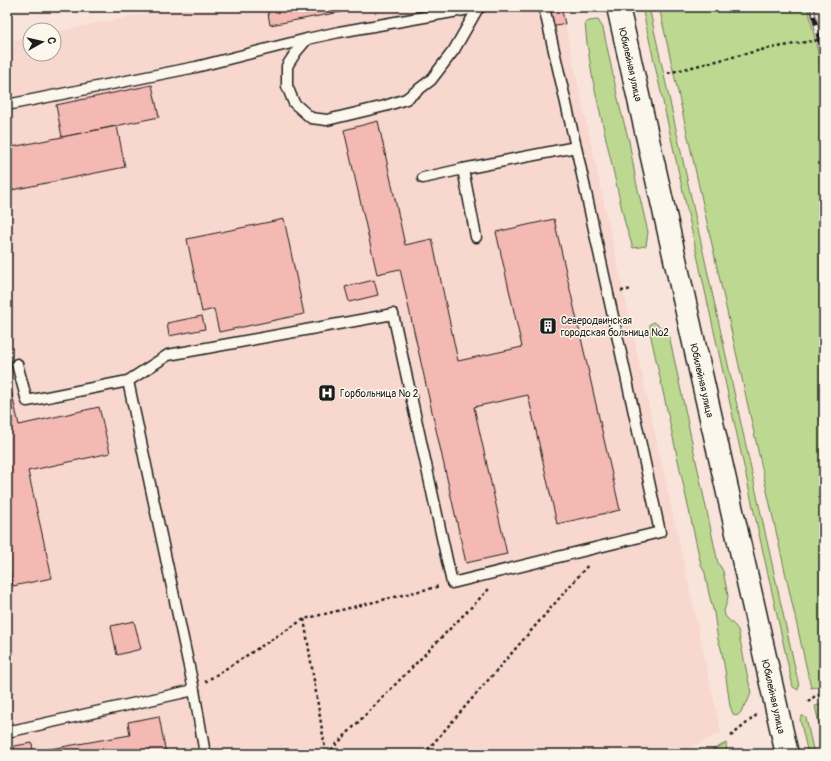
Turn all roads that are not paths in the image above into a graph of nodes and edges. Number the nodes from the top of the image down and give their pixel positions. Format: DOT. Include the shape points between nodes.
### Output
graph roads {
  1 [pos="480,7"];
  2 [pos="544,7"];
  3 [pos="618,7"];
  4 [pos="307,39"];
  5 [pos="7,105"];
  6 [pos="576,147"];
  7 [pos="463,169"];
  8 [pos="423,178"];
  9 [pos="476,237"];
  10 [pos="17,364"];
  11 [pos="128,381"];
  12 [pos="194,690"];
  13 [pos="7,732"];
  14 [pos="205,754"];
  15 [pos="787,754"];
  1 -- 4 [label="lane"];
  1 -- 4 [label="lane" via="454,50 430,80 406,99 327,120 311,118 294,103 287,86 286,66"];
  2 -- 6 [label="lane"];
  3 -- 15 [label="main road, Юбилейная улица"];
  4 -- 5 [label="lane" via="196,67"];
  6 -- 7 [label="lane"];
  6 -- 11 [label="lane" via="660,532 452,584 393,314 168,355"];
  7 -- 8 [label="lane"];
  7 -- 9 [label="lane"];
  10 -- 11 [label="lane" via="26,401"];
  11 -- 12 [label="lane"];
  12 -- 13 [label="lane"];
  12 -- 14 [label="lane"];
}
